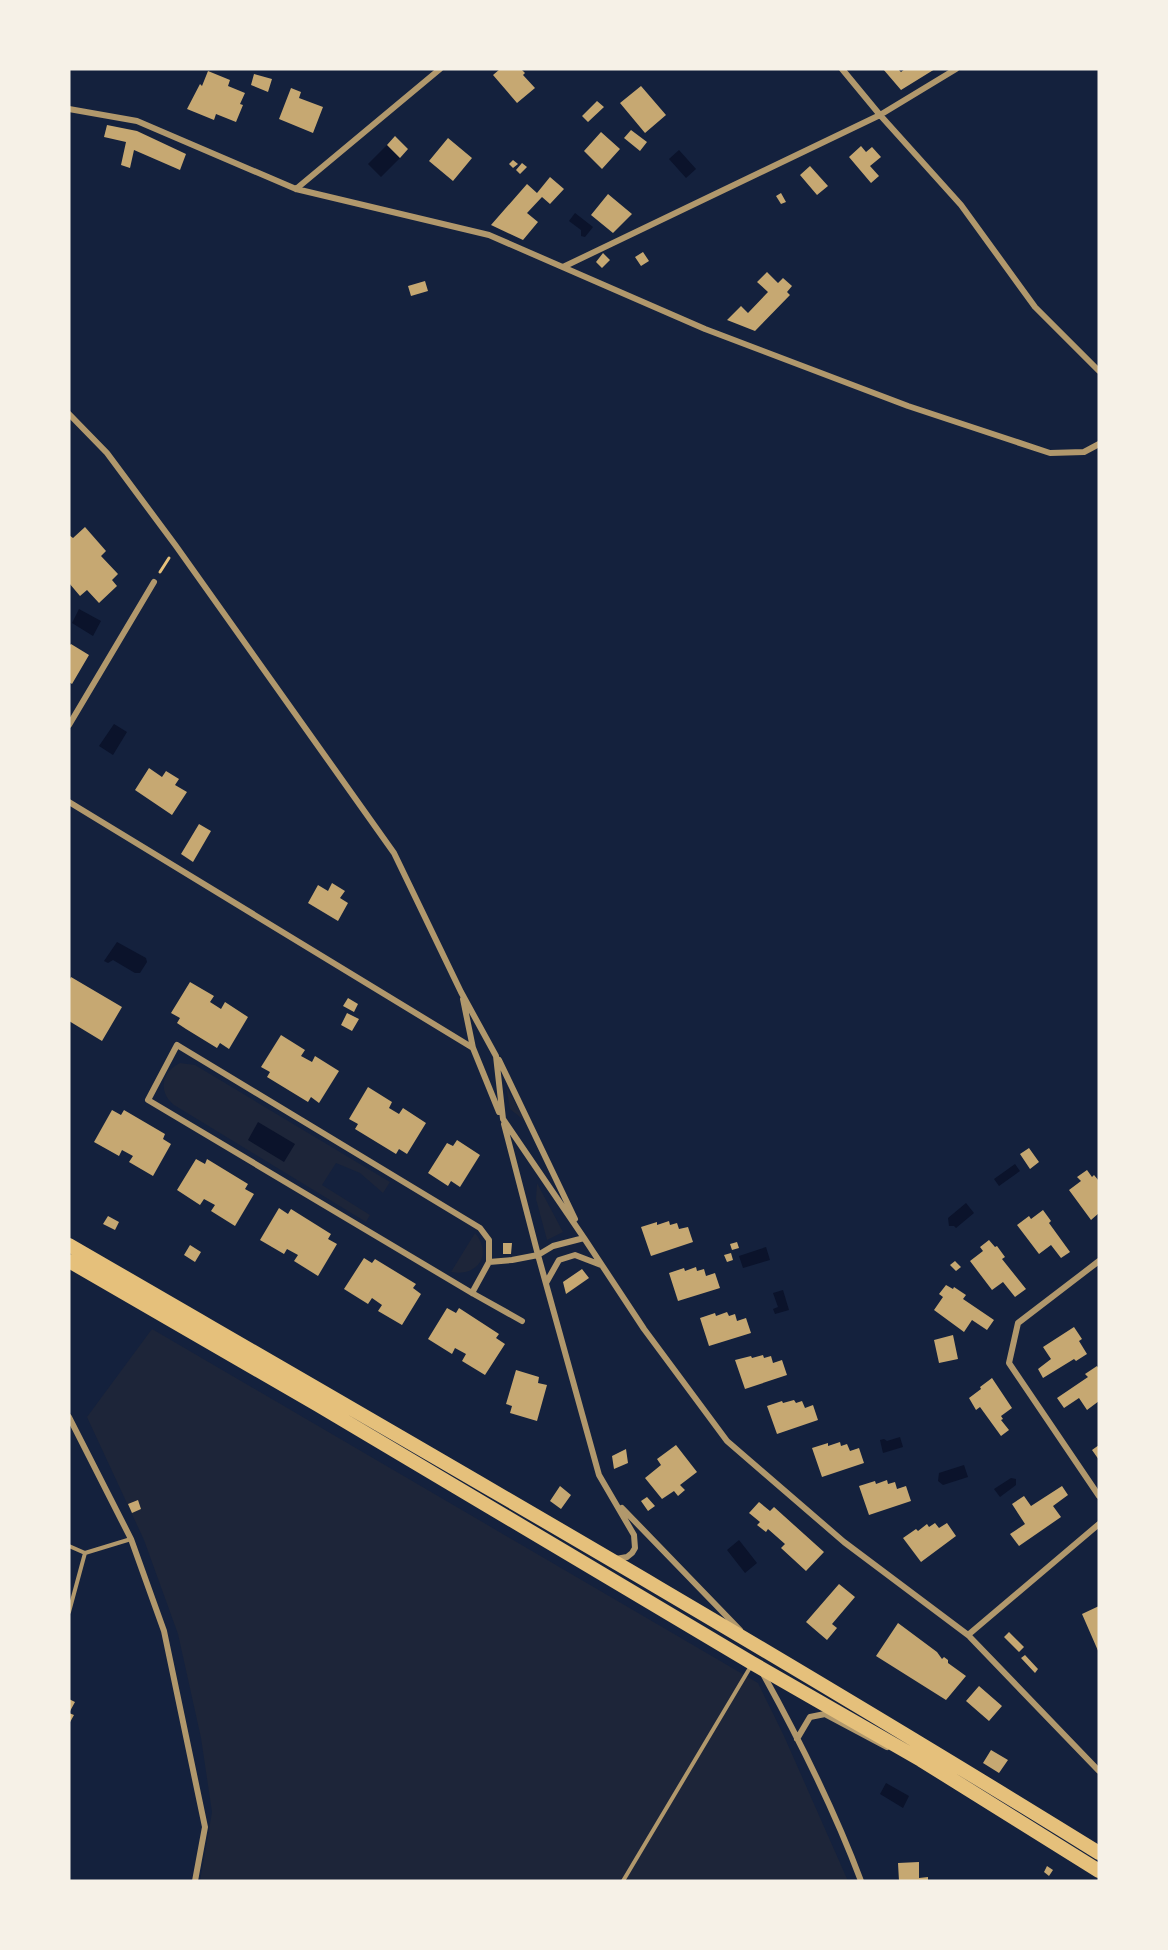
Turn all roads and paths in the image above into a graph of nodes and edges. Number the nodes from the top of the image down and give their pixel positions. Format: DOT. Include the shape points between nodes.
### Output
graph roads {
  1 [pos="440,69"];
  2 [pos="842,69"];
  3 [pos="956,69"];
  4 [pos="69,109"];
  5 [pos="880,115"];
  6 [pos="296,189"];
  7 [pos="563,267"];
  8 [pos="1099,371"];
  9 [pos="69,414"];
  10 [pos="1099,444"];
  11 [pos="176,546"];
  12 [pos="154,582"];
  13 [pos="69,725"];
  14 [pos="69,802"];
  15 [pos="461,992"];
  16 [pos="473,1048"];
  17 [pos="496,1056"];
  18 [pos="503,1119"];
  19 [pos="584,1238"];
  20 [pos="69,1245"];
  21 [pos="538,1255"];
  22 [pos="69,1261"];
  23 [pos="489,1262"];
  24 [pos="1099,1262"];
  25 [pos="602,1265"];
  26 [pos="546,1283"];
  27 [pos="472,1293"];
  28 [pos="522,1322"];
  29 [pos="69,1417"];
  30 [pos="1099,1496"];
  31 [pos="613,1499"];
  32 [pos="1099,1524"];
  33 [pos="131,1539"];
  34 [pos="69,1546"];
  35 [pos="85,1552"];
  36 [pos="610,1559"];
  37 [pos="69,1612"];
  38 [pos="968,1635"];
  39 [pos="753,1643"];
  40 [pos="756,1665"];
  41 [pos="797,1739"];
  42 [pos="921,1760"];
  43 [pos="1099,1771"];
  44 [pos="1099,1853"];
  45 [pos="1099,1871"];
  46 [pos="195,1881"];
  47 [pos="623,1881"];
  48 [pos="861,1881"];
  1 -- 6 [label="street"];
  2 -- 5 [label="street"];
  3 -- 5 [label="street"];
  4 -- 6 [label="street" via="137,121"];
  5 -- 7 [label="street"];
  5 -- 8 [label="street" via="961,205 1035,306"];
  6 -- 7 [label="street" via="489,236"];
  7 -- 10 [label="street" via="705,329 908,406 1050,453 1084,452"];
  9 -- 11 [label="street" via="107,453"];
  11 -- 12 [label="path"];
  11 -- 15 [label="street" via="394,853"];
  12 -- 13 [label="street"];
  14 -- 16 [label="street"];
  15 -- 16 [label="street"];
  15 -- 17 [label="street"];
  16 -- 18 [label="street"];
  17 -- 18 [label="street"];
  17 -- 19 [label="street"];
  18 -- 19 [label="street"];
  18 -- 21 [label="street"];
  19 -- 21 [label="street" via="553,1246"];
  19 -- 25 [label="street"];
  20 -- 36 [label="highway"];
  21 -- 23 [label="street"];
  21 -- 26 [label="street"];
  22 -- 40 [label="highway"];
  23 -- 27 [label="street"];
  23 -- 27 [label="street" via="489,1240 480,1228 177,1045 148,1100"];
  24 -- 30 [label="street" via="1018,1323 1009,1363"];
  25 -- 26 [label="street" via="574,1255 559,1260"];
  25 -- 38 [label="street" via="727,1441 844,1542"];
  26 -- 31 [label="street" via="599,1475"];
  27 -- 28 [label="street"];
  29 -- 33 [label="street"];
  31 -- 36 [label="street" via="631,1527 635,1548 627,1557"];
  31 -- 39 [label="street"];
  32 -- 38 [label="street"];
  33 -- 35 [label="lane"];
  33 -- 46 [label="street" via="164,1631 205,1827"];
  34 -- 35 [label="lane"];
  35 -- 37 [label="lane"];
  36 -- 39 [label="highway"];
  38 -- 43 [label="street"];
  39 -- 44 [label="highway"];
  40 -- 41 [label="street"];
  40 -- 42 [label="highway"];
  40 -- 47 [label="lane"];
  41 -- 42 [label="street" via="810,1717 825,1714 878,1743"];
  41 -- 48 [label="street"];
  42 -- 45 [label="highway"];
}
